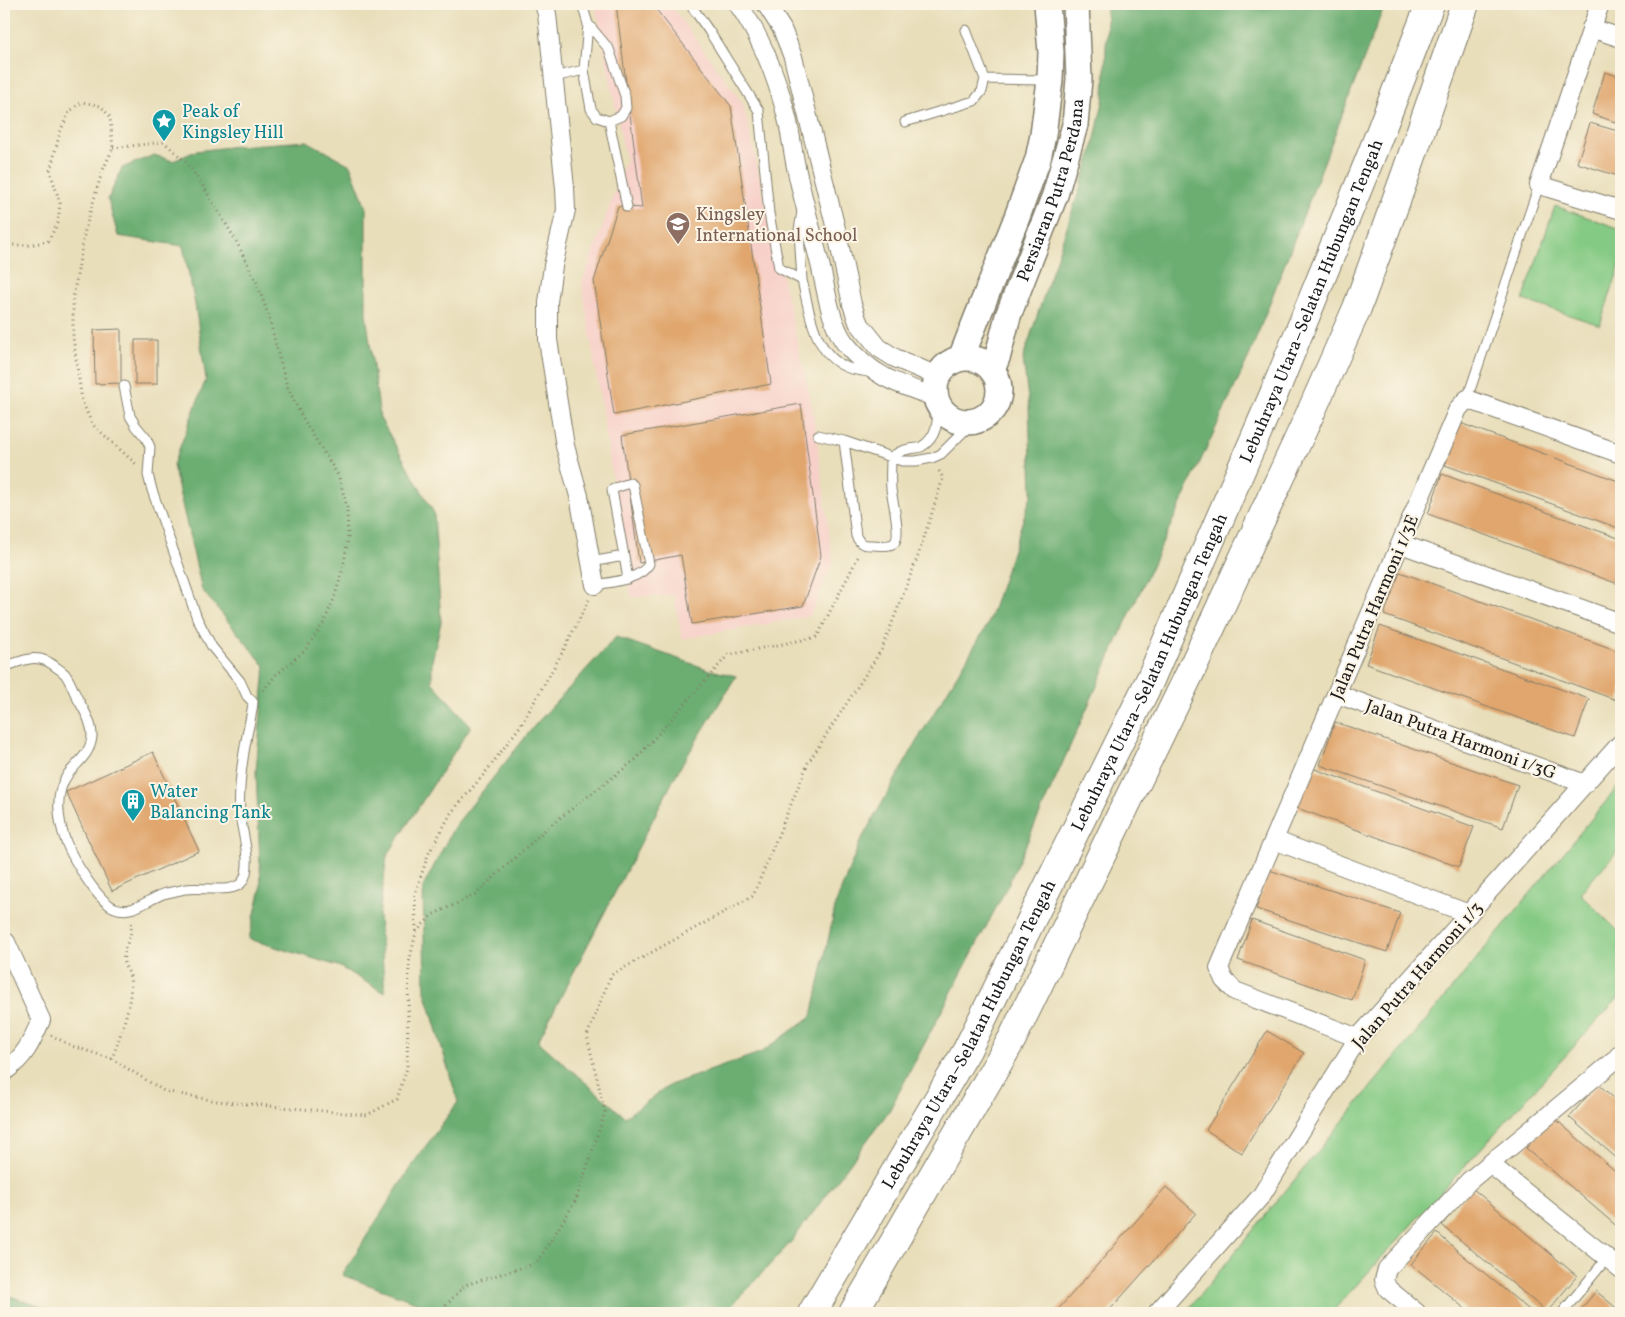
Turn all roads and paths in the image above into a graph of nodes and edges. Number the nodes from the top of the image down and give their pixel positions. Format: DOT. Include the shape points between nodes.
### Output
graph roads {
  1 [pos="544,4"];
  2 [pos="582,4"];
  3 [pos="690,4"];
  4 [pos="738,4"];
  5 [pos="766,4"];
  6 [pos="1047,4"];
  7 [pos="1076,4"];
  8 [pos="1430,4"];
  9 [pos="1465,4"];
  10 [pos="1600,4"];
  11 [pos="588,24"];
  12 [pos="1592,28"];
  13 [pos="966,30"];
  14 [pos="1621,38"];
  15 [pos="584,70"];
  16 [pos="554,77"];
  17 [pos="985,79"];
  18 [pos="1050,80"];
  19 [pos="609,120"];
  20 [pos="905,122"];
  21 [pos="113,148"];
  22 [pos="1539,185"];
  23 [pos="803,198"];
  24 [pos="627,207"];
  25 [pos="1621,210"];
  26 [pos="4,248"];
  27 [pos="802,280"];
  28 [pos="961,358"];
  29 [pos="992,370"];
  30 [pos="877,374"];
  31 [pos="124,386"];
  32 [pos="937,393"];
  33 [pos="1467,399"];
  34 [pos="974,422"];
  35 [pos="818,436"];
  36 [pos="844,441"];
  37 [pos="1621,454"];
  38 [pos="891,457"];
  39 [pos="932,458"];
  40 [pos="148,476"];
  41 [pos="1401,544"];
  42 [pos="864,545"];
  43 [pos="624,556"];
  44 [pos="591,562"];
  45 [pos="628,579"];
  46 [pos="595,586"];
  47 [pos="1621,623"];
  48 [pos="4,667"];
  49 [pos="1337,694"];
  50 [pos="252,702"];
  51 [pos="1621,743"];
  52 [pos="1584,784"];
  53 [pos="1274,840"];
  54 [pos="129,911"];
  55 [pos="1469,914"];
  56 [pos="416,932"];
  57 [pos="4,941"];
  58 [pos="41,1020"];
  59 [pos="1358,1038"];
  60 [pos="112,1059"];
  61 [pos="1619,1060"];
  62 [pos="4,1072"];
  63 [pos="1490,1164"];
  64 [pos="1607,1258"];
  65 [pos="1621,1269"];
  66 [pos="439,1313"];
  67 [pos="812,1313"];
  68 [pos="853,1313"];
  69 [pos="1157,1313"];
  70 [pos="1417,1313"];
  71 [pos="1562,1313"];
  1 -- 16 [label="street"];
  2 -- 11 [label="lane"];
  3 -- 27 [label="lane" via="759,111 769,212 780,268"];
  4 -- 23 [label="street" via="759,38 778,86"];
  5 -- 32 [label="street" via="782,29 793,57 858,322 879,348"];
  6 -- 18 [label="main road, Persiaran Putra Perdana"];
  7 -- 29 [label="main road, Persiaran Putra Perdana" via="1079,79 1075,125 1056,195 1011,308"];
  8 -- 67 [label="highway, Lebuhraya Utara–Selatan Hubungan Tengah" via="1273,396 1150,680 967,1050"];
  9 -- 68 [label="highway, Lebuhraya Utara–Selatan Hubungan Tengah" via="1357,308 1189,675 1012,1039"];
  10 -- 12 [label="street"];
  11 -- 15 [label="lane"];
  11 -- 19 [label="lane" via="609,49 625,96 626,108 621,116"];
  12 -- 14 [label="street"];
  12 -- 22 [label="street"];
  13 -- 17 [label="lane"];
  15 -- 16 [label="lane"];
  15 -- 19 [label="lane" via="591,109 597,117"];
  16 -- 44 [label="street" via="566,210 548,302 548,340"];
  17 -- 18 [label="lane"];
  17 -- 20 [label="lane" via="982,91 974,101"];
  18 -- 28 [label="main road, Persiaran Putra Perdana" via="1038,159"];
  19 -- 24 [label="lane"];
  21 -- 26 [label="path" via="110,116 101,106 82,102 69,112 50,171 60,203 58,222 48,241"];
  21 -- 40 [label="path" via="102,172 85,230 73,298 73,337 82,401 92,424"];
  21 -- 50 [label="path" via="164,142 187,163 204,186 257,283 287,386 339,477 347,508 348,538 343,568 323,624 305,650"];
  22 -- 25 [label="street"];
  22 -- 33 [label="lane"];
  23 -- 27 [label="lane" via="799,231"];
  23 -- 30 [label="street" via="833,319 844,341"];
  27 -- 30 [label="lane" via="811,320 822,346 846,367"];
  28 -- 29 [label="main road" via="978,360"];
  28 -- 32 [label="main road" via="947,364"];
  29 -- 34 [label="main road" via="999,390 997,401 984,418"];
  30 -- 32 [label="street" via="901,385"];
  31 -- 40 [label="lane" via="130,416 150,447"];
  32 -- 34 [label="main road" via="943,412 957,421"];
  32 -- 38 [label="lane" via="938,423 934,434 919,448 904,450"];
  33 -- 37 [label="street"];
  33 -- 41 [label="street, Jalan Putra Harmoni 1/3E" via="1458,409"];
  34 -- 39 [label="lane" via="941,454"];
  35 -- 36 [label="lane"];
  36 -- 38 [label="lane"];
  36 -- 42 [label="lane" via="856,536"];
  38 -- 39 [label="lane" via="902,461"];
  38 -- 42 [label="lane" via="890,488 896,539 889,545"];
  39 -- 66 [label="path" via="943,478 918,556 882,649 808,763 753,896 611,975 587,1036 605,1112 576,1200 537,1263 465,1284"];
  40 -- 50 [label="lane" via="197,618 212,647 240,681"];
  41 -- 47 [label="street"];
  41 -- 49 [label="street, Jalan Putra Harmoni 1/3E"];
  42 -- 56 [label="path" via="817,637 728,655 635,760 547,828 475,895 432,915"];
  43 -- 44 [label="lane"];
  43 -- 45 [label="lane"];
  43 -- 45 [label="lane" via="612,490 630,483 649,564"];
  44 -- 46 [label="street"];
  45 -- 46 [label="lane"];
  46 -- 56 [label="path" via="521,725 451,813 428,855 415,894"];
  48 -- 54 [label="lane" via="24,660 42,658 49,661 65,674 90,722 90,746 67,775 58,797 65,840 102,900 121,911"];
  49 -- 52 [label="street, Jalan Putra Harmoni 1/3G"];
  49 -- 53 [label="street, Jalan Putra Harmoni 1/3E"];
  50 -- 54 [label="lane" via="239,801 248,867 242,883 235,888 190,888 164,894"];
  51 -- 52 [label="street, Jalan Putra Harmoni 1/3"];
  52 -- 55 [label="street, Jalan Putra Harmoni 1/3"];
  53 -- 55 [label="street"];
  53 -- 59 [label="street, Jalan Putra Harmoni 1/3E" via="1219,968 1224,980 1235,990"];
  54 -- 60 [label="path" via="132,930 124,962 130,975 129,995 125,1020"];
  55 -- 59 [label="street, Jalan Putra Harmoni 1/3"];
  56 -- 60 [label="path" via="409,963 407,1068 397,1099 367,1115 216,1101 164,1092"];
  57 -- 58 [label="street"];
  58 -- 60 [label="path" via="49,1034 72,1046"];
  58 -- 62 [label="street" via="24,1055"];
  59 -- 69 [label="street, Jalan Putra Harmoni 1/3" via="1261,1196"];
  61 -- 63 [label="street"];
  63 -- 64 [label="street"];
  63 -- 70 [label="street" via="1387,1269 1384,1280 1388,1289"];
  64 -- 65 [label="street"];
  64 -- 71 [label="lane"];
}
